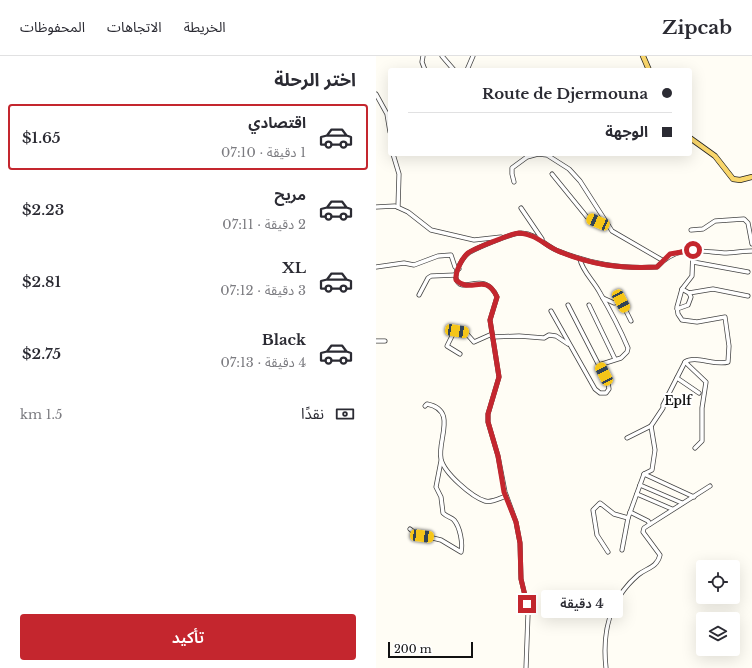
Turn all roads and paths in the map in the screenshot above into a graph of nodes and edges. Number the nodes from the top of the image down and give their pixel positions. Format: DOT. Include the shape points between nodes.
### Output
graph roads {
  1 [pos="423,56"];
  2 [pos="442,56"];
  3 [pos="473,56"];
  4 [pos="643,56"];
  5 [pos="424,68"];
  6 [pos="452,68"];
  7 [pos="468,68"];
  8 [pos="648,68"];
  9 [pos="376,94"];
  10 [pos="388,120"];
  11 [pos="692,139"];
  12 [pos="394,156"];
  13 [pos="532,156"];
  14 [pos="549,156"];
  15 [pos="552,174"];
  16 [pos="752,177"];
  17 [pos="514,182"];
  18 [pos="376,207"];
  19 [pos="398,207"];
  20 [pos="521,208"];
  21 [pos="608,226"];
  22 [pos="691,230"];
  23 [pos="504,237"];
  24 [pos="543,240"];
  25 [pos="752,244"];
  26 [pos="693,250"];
  27 [pos="752,252"];
  28 [pos="580,259"];
  29 [pos="662,260"];
  30 [pos="693,262"];
  31 [pos="376,267"];
  32 [pos="459,268"];
  33 [pos="748,272"];
  34 [pos="456,275"];
  35 [pos="682,289"];
  36 [pos="689,292"];
  37 [pos="419,295"];
  38 [pos="748,296"];
  39 [pos="603,298"];
  40 [pos="568,304"];
  41 [pos="589,305"];
  42 [pos="677,309"];
  43 [pos="551,311"];
  44 [pos="631,321"];
  45 [pos="492,336"];
  46 [pos="385,340"];
  47 [pos="376,341"];
  48 [pos="569,344"];
  49 [pos="460,354"];
  50 [pos="615,359"];
  51 [pos="685,362"];
  52 [pos="599,364"];
  53 [pos="677,378"];
  54 [pos="700,393"];
  55 [pos="425,406"];
  56 [pos="651,426"];
  57 [pos="627,438"];
  58 [pos="695,448"];
  59 [pos="441,461"];
  60 [pos="644,474"];
  61 [pos="640,485"];
  62 [pos="710,486"];
  63 [pos="637,494"];
  64 [pos="506,496"];
  65 [pos="694,497"];
  66 [pos="682,503"];
  67 [pos="672,509"];
  68 [pos="630,512"];
  69 [pos="628,518"];
  70 [pos="650,524"];
  71 [pos="410,529"];
  72 [pos="622,550"];
  73 [pos="608,552"];
  74 [pos="526,668"];
  75 [pos="606,668"];
  1 -- 5 [label="street"];
  2 -- 6 [label="street"];
  3 -- 7 [label="street"];
  4 -- 8 [label="main road"];
  9 -- 10 [label="street"];
  11 -- 16 [label="main road" via="715,156 733,179"];
  12 -- 19 [label="street" via="399,174"];
  13 -- 17 [label="street" via="512,168"];
  14 -- 21 [label="street" via="569,169 580,181"];
  15 -- 21 [label="street" via="587,217"];
  18 -- 19 [label="street"];
  19 -- 23 [label="street" via="413,215 431,230 474,240"];
  20 -- 24 [label="street"];
  21 -- 29 [label="street" via="621,237"];
  22 -- 25 [label="street" via="703,229 715,221 744,219 749,226"];
  23 -- 24 [label="street" via="519,233"];
  23 -- 32 [label="street" via="468,253"];
  24 -- 28 [label="street" via="550,247"];
  26 -- 27 [label="street"];
  26 -- 29 [label="street" via="670,254"];
  26 -- 30 [label="street"];
  28 -- 29 [label="street" via="603,266 639,268 657,267"];
  28 -- 39 [label="street" via="581,266"];
  30 -- 33 [label="street"];
  30 -- 35 [label="street" via="692,276"];
  31 -- 32 [label="street" via="418,264 424,260 451,255 455,267 458,270"];
  32 -- 34 [label="street"];
  34 -- 37 [label="street" via="428,278"];
  34 -- 45 [label="street" via="456,280 465,286 485,283 497,297 490,320"];
  35 -- 36 [label="street"];
  35 -- 42 [label="street"];
  36 -- 38 [label="street" via="713,288"];
  36 -- 42 [label="street" via="691,297 688,305"];
  39 -- 44 [label="street" via="614,303 621,301"];
  39 -- 50 [label="street" via="628,348 625,355"];
  40 -- 52 [label="street"];
  41 -- 50 [label="street"];
  42 -- 51 [label="street" via="682,320 697,322 725,317 727,327 728,362 713,363 693,359"];
  43 -- 48 [label="street"];
  45 -- 48 [label="street" via="556,336"];
  45 -- 49 [label="street" via="474,342 466,333 454,332 447,346"];
  45 -- 64 [label="street" via="499,377 488,422"];
  46 -- 47 [label="street"];
  48 -- 52 [label="street" via="595,389 600,393 606,393 609,389 608,383"];
  50 -- 52 [label="street"];
  51 -- 53 [label="street"];
  51 -- 58 [label="street" via="706,382 702,408 702,441"];
  53 -- 54 [label="street"];
  53 -- 56 [label="street"];
  55 -- 59 [label="street" via="435,406 444,420"];
  56 -- 57 [label="street"];
  56 -- 60 [label="street" via="655,459 652,470"];
  59 -- 64 [label="street" via="466,489 485,501 492,502"];
  59 -- 71 [label="street" via="436,487 444,513 457,525 461,552 441,540 416,534"];
  60 -- 61 [label="street"];
  60 -- 65 [label="street"];
  61 -- 63 [label="street"];
  61 -- 66 [label="street"];
  62 -- 65 [label="street"];
  63 -- 67 [label="street"];
  63 -- 68 [label="street"];
  64 -- 74 [label="street" via="516,522 520,543 521,579 527,604"];
  65 -- 66 [label="street"];
  66 -- 67 [label="street"];
  67 -- 70 [label="street"];
  68 -- 69 [label="street"];
  68 -- 70 [label="street"];
  69 -- 72 [label="street"];
  69 -- 73 [label="street" via="614,514 600,502 593,510 597,535"];
  70 -- 75 [label="street" via="643,532 658,551 659,561 638,574 612,609 607,620"];
}
